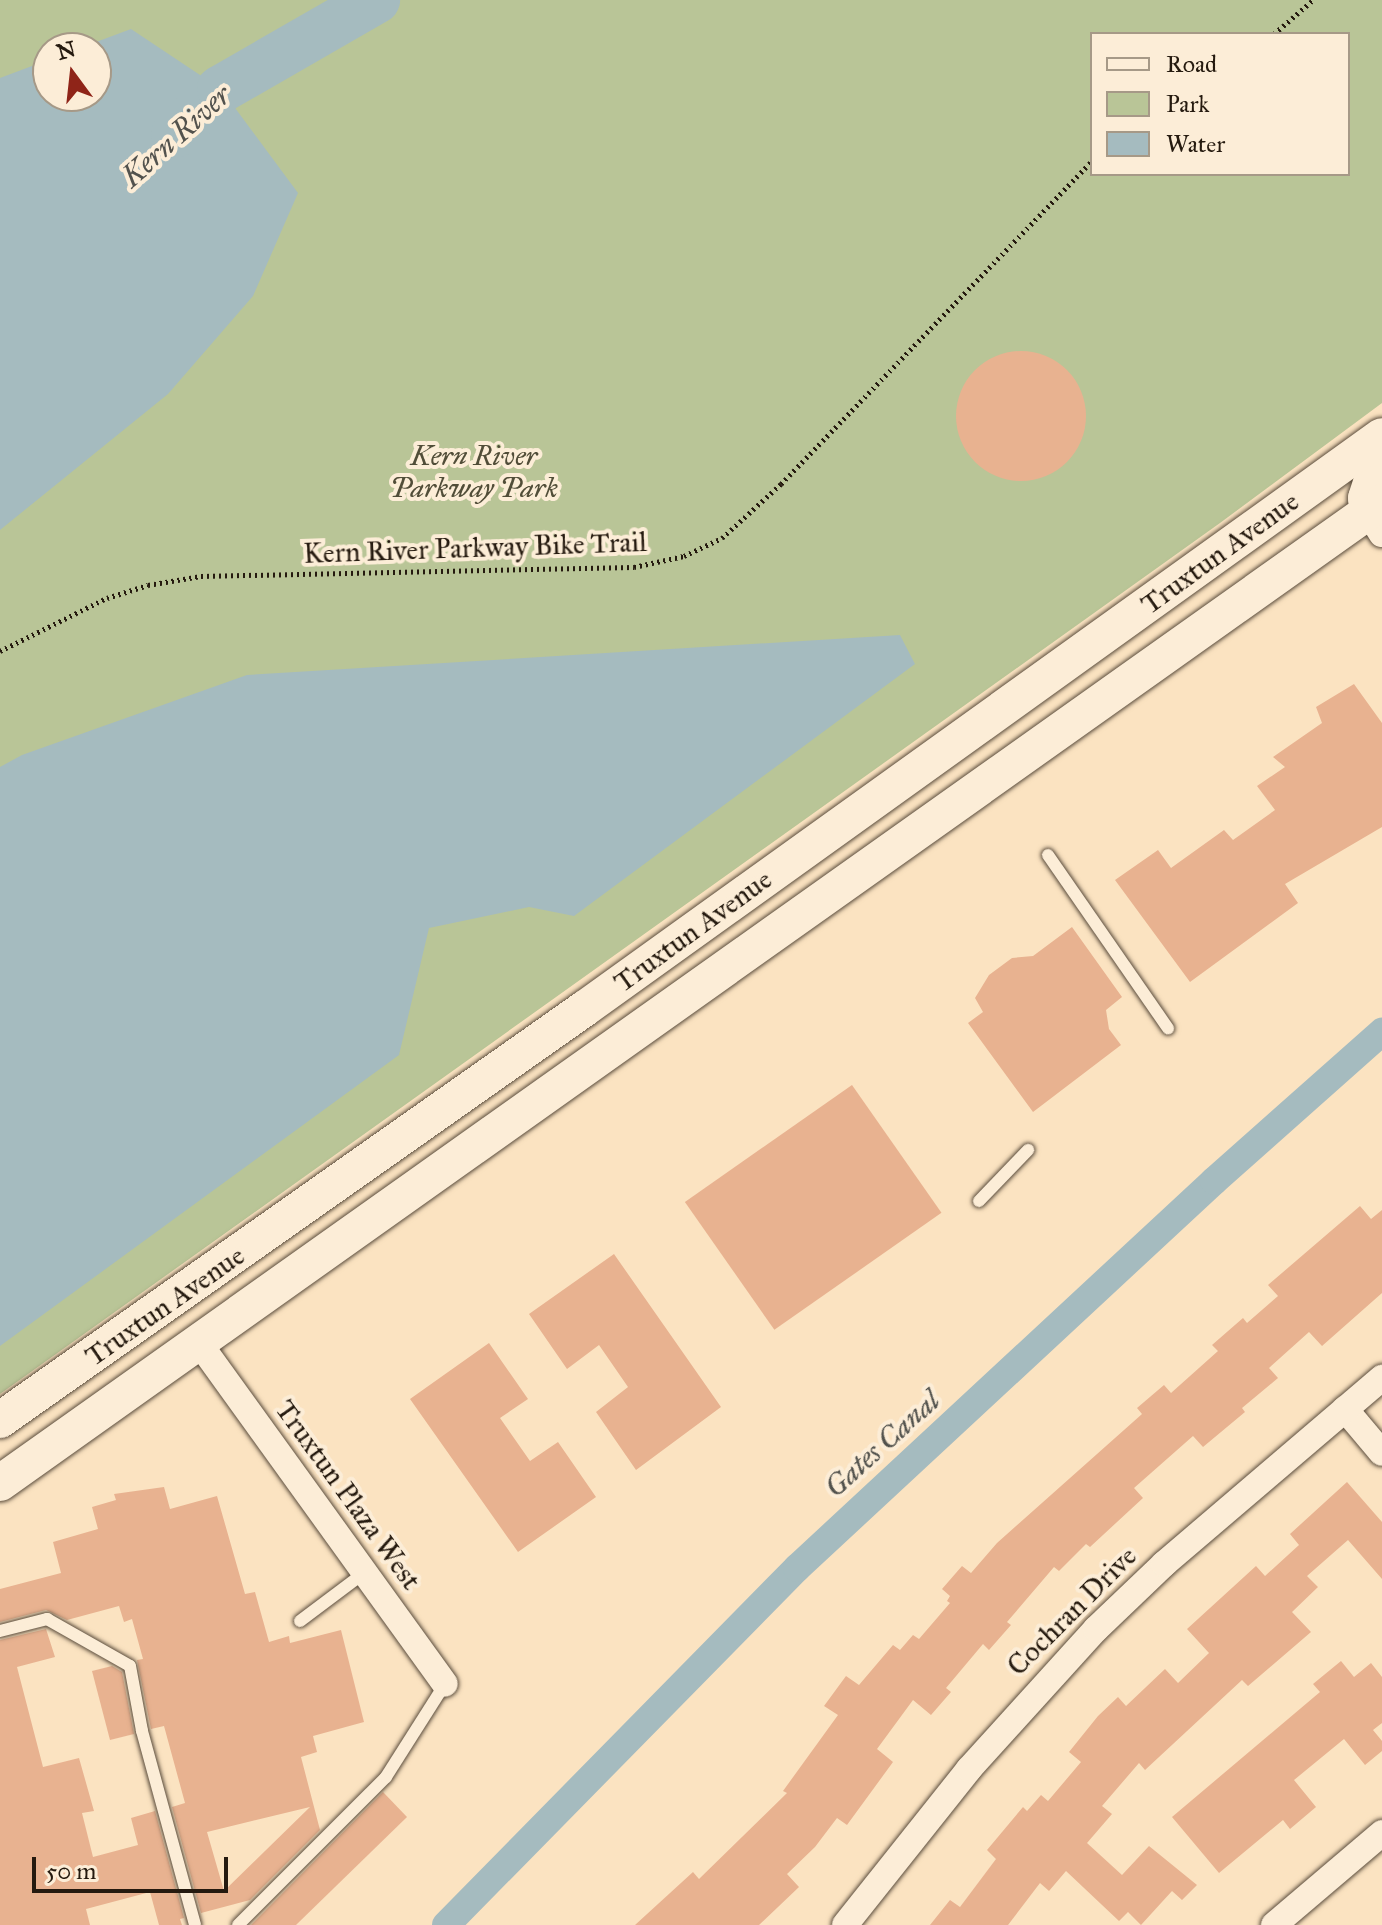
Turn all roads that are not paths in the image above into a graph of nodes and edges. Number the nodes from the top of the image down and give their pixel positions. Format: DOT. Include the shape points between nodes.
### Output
graph roads {
  1 [pos="1382,436"];
  2 [pos="1382,466"];
  3 [pos="1377,516"];
  4 [pos="1048,855"];
  5 [pos="1168,1028"];
  6 [pos="1028,1150"];
  7 [pos="360,1168"];
  8 [pos="979,1201"];
  9 [pos="199,1343"];
  10 [pos="1382,1378"];
  11 [pos="45,1389"];
  12 [pos="1345,1409"];
  13 [pos="0,1420"];
  14 [pos="1382,1453"];
  15 [pos="0,1483"];
  16 [pos="364,1573"];
  17 [pos="300,1621"];
  18 [pos="0,1631"];
  19 [pos="445,1684"];
  20 [pos="1382,1833"];
  21 [pos="195,1925"];
  22 [pos="238,1925"];
  23 [pos="845,1925"];
  24 [pos="1274,1925"];
  1 -- 7 [label="main road, Truxtun Avenue"];
  2 -- 3 [label="main road" via="1366,498"];
  3 -- 9 [label="main road, Truxtun Avenue"];
  4 -- 5 [label="lane"];
  6 -- 8 [label="lane"];
  7 -- 9 [label="main road" via="215,1301 203,1318"];
  7 -- 11 [label="main road, Truxtun Avenue"];
  9 -- 11 [label="main road" via="150,1346"];
  9 -- 15 [label="main road, Truxtun Avenue"];
  9 -- 16 [label="street, Truxtun Plaza West"];
  10 -- 12 [label="street, Cochran Drive"];
  11 -- 13 [label="main road, Truxtun Avenue"];
  12 -- 14 [label="street"];
  12 -- 23 [label="street, Cochran Drive" via="1164,1564 1085,1640 969,1769"];
  16 -- 17 [label="lane"];
  16 -- 19 [label="street, Truxtun Plaza West"];
  18 -- 21 [label="lane" via="47,1619 130,1666 142,1731"];
  19 -- 22 [label="lane" via="386,1777"];
  20 -- 24 [label="street"];
}
